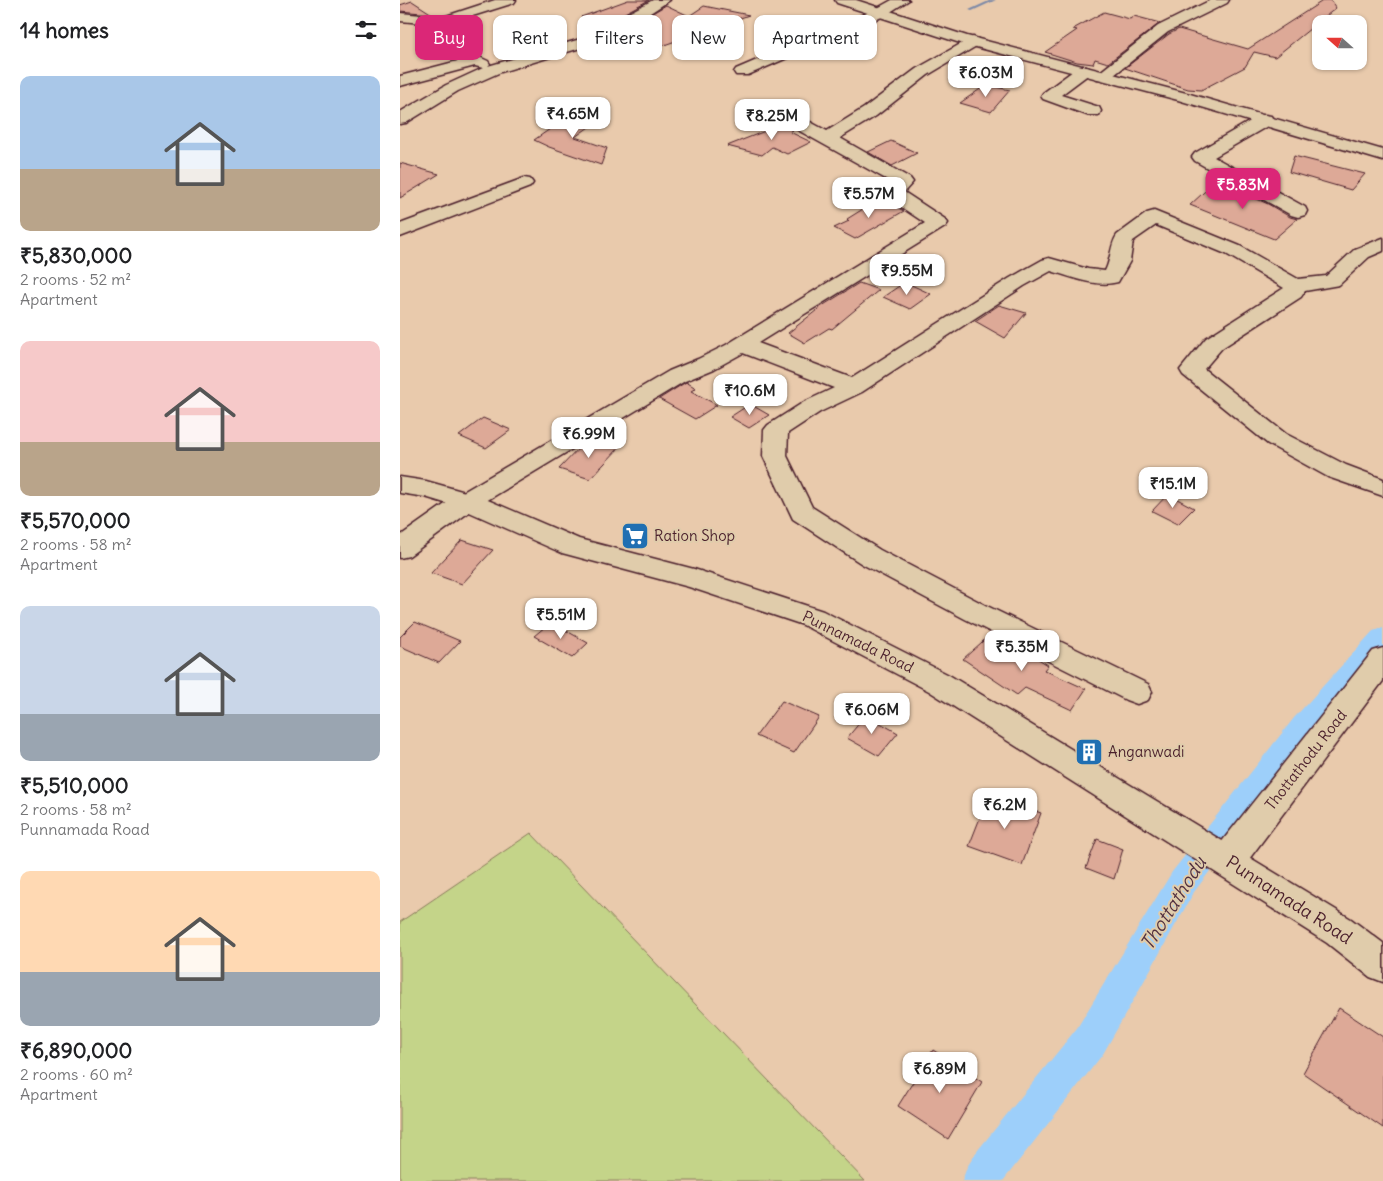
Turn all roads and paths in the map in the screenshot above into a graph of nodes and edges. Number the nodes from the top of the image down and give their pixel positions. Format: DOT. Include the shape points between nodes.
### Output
graph roads {
  1 [pos="509,0"];
  2 [pos="663,0"];
  3 [pos="844,0"];
  4 [pos="902,0"];
  5 [pos="1222,0"];
  6 [pos="879,12"];
  7 [pos="400,17"];
  8 [pos="973,42"];
  9 [pos="495,69"];
  10 [pos="1083,71"];
  11 [pos="742,72"];
  12 [pos="1103,76"];
  13 [pos="400,81"];
  14 [pos="1093,111"];
  15 [pos="784,115"];
  16 [pos="400,119"];
  17 [pos="1265,120"];
  18 [pos="828,138"];
  19 [pos="1383,156"];
  20 [pos="524,183"];
  21 [pos="1298,211"];
  22 [pos="401,225"];
  23 [pos="1383,244"];
  24 [pos="1295,286"];
  25 [pos="742,345"];
  26 [pos="854,387"];
  27 [pos="400,485"];
  28 [pos="1383,488"];
  29 [pos="467,500"];
  30 [pos="400,549"];
  31 [pos="1383,659"];
  32 [pos="1137,692"];
  33 [pos="1216,853"];
  34 [pos="1383,965"];
  1 -- 7 [label="street" via="444,21"];
  2 -- 9 [label="street" via="582,43"];
  3 -- 6 [label="street"];
  4 -- 6 [label="street"];
  5 -- 12 [label="street" via="1163,28"];
  6 -- 8 [label="street"];
  6 -- 11 [label="street"];
  8 -- 10 [label="street"];
  8 -- 18 [label="street" via="922,72 870,112"];
  9 -- 13 [label="street" via="476,61"];
  9 -- 16 [label="street" via="452,88"];
  10 -- 12 [label="street"];
  10 -- 14 [label="street" via="1049,96"];
  12 -- 17 [label="street"];
  15 -- 18 [label="street"];
  17 -- 19 [label="street"];
  17 -- 21 [label="street" via="1201,156"];
  18 -- 25 [label="street" via="904,182 893,193 938,222"];
  20 -- 22 [label="street"];
  23 -- 24 [label="street" via="1362,253 1332,281"];
  24 -- 26 [label="street" via="1234,250 1154,217 1124,239 1120,261 1111,278 1086,275 1049,264"];
  24 -- 28 [label="street" via="1294,293 1214,343 1191,370 1277,439 1337,471"];
  25 -- 26 [label="street"];
  25 -- 29 [label="street" via="677,376"];
  26 -- 32 [label="street" via="812,406 776,430 775,456 802,512 871,557"];
  27 -- 29 [label="street, Punnamada Road"];
  29 -- 30 [label="street"];
  29 -- 33 [label="street, Punnamada Road" via="571,546 694,579 814,618 939,683"];
  31 -- 33 [label="street, Thottathodu Road"];
  33 -- 34 [label="street, Punnamada Road" via="1339,931"];
}
